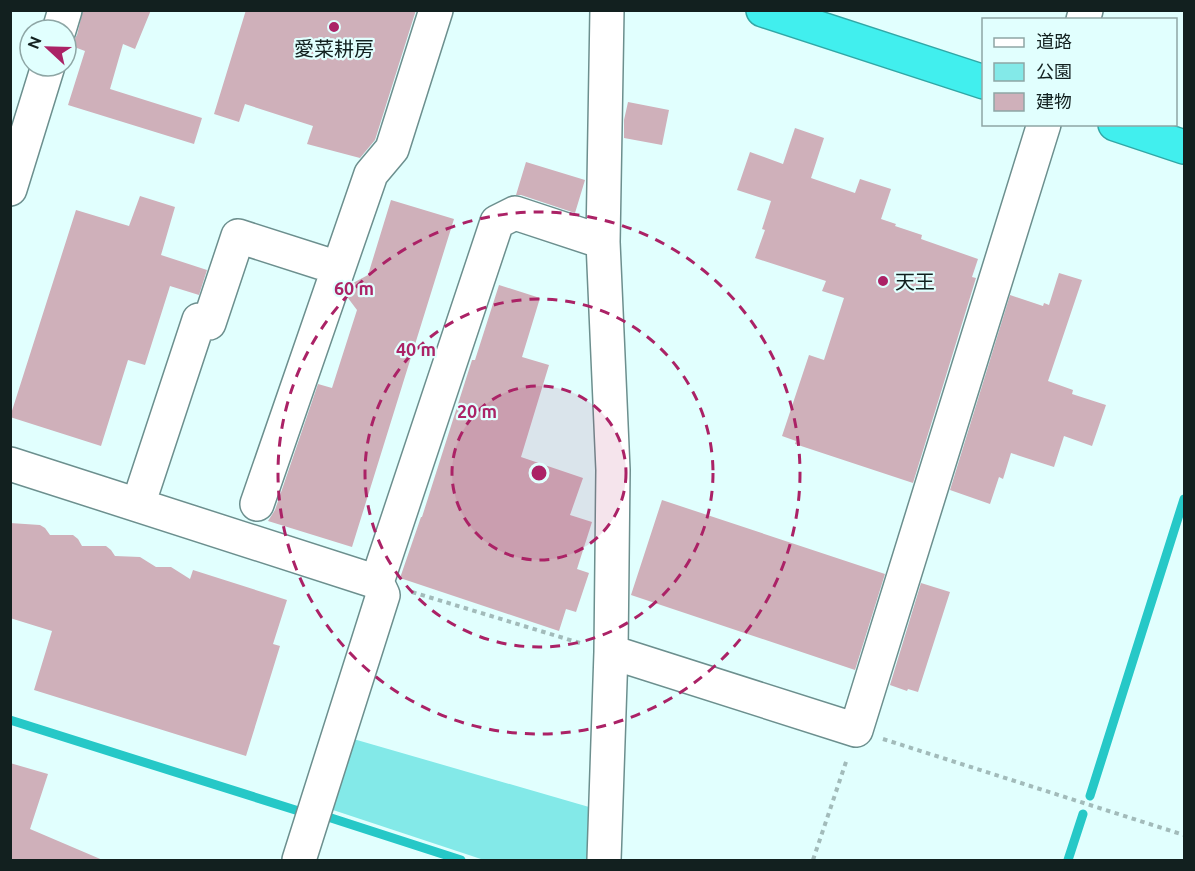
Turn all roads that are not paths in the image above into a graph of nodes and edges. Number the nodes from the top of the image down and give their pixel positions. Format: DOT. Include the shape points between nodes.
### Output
graph roads {
  1 [pos="436,10"];
  2 [pos="607,10"];
  3 [pos="764,10"];
  4 [pos="44,78"];
  5 [pos="982,81"];
  6 [pos="1043,126"];
  7 [pos="1121,126"];
  8 [pos="1185,147"];
  9 [pos="10,189"];
  10 [pos="603,242"];
  11 [pos="338,268"];
  12 [pos="10,464"];
  13 [pos="257,504"];
  14 [pos="138,505"];
  15 [pos="377,582"];
  16 [pos="611,652"];
  17 [pos="299,861"];
  18 [pos="604,861"];
  1 -- 11 [label="street" via="392,149 371,174"];
  2 -- 10 [label="street"];
  3 -- 5 [label="highway"];
  4 -- 9 [label="street"];
  6 -- 16 [label="street" via="856,730"];
  7 -- 8 [label="highway"];
  10 -- 15 [label="street" via="515,213 497,222"];
  10 -- 16 [label="street" via="613,470"];
  11 -- 13 [label="street"];
  11 -- 14 [label="street" via="238,236 209,323 200,320"];
  12 -- 14 [label="street"];
  14 -- 15 [label="street"];
  15 -- 17 [label="street" via="383,595"];
  16 -- 18 [label="street"];
}
